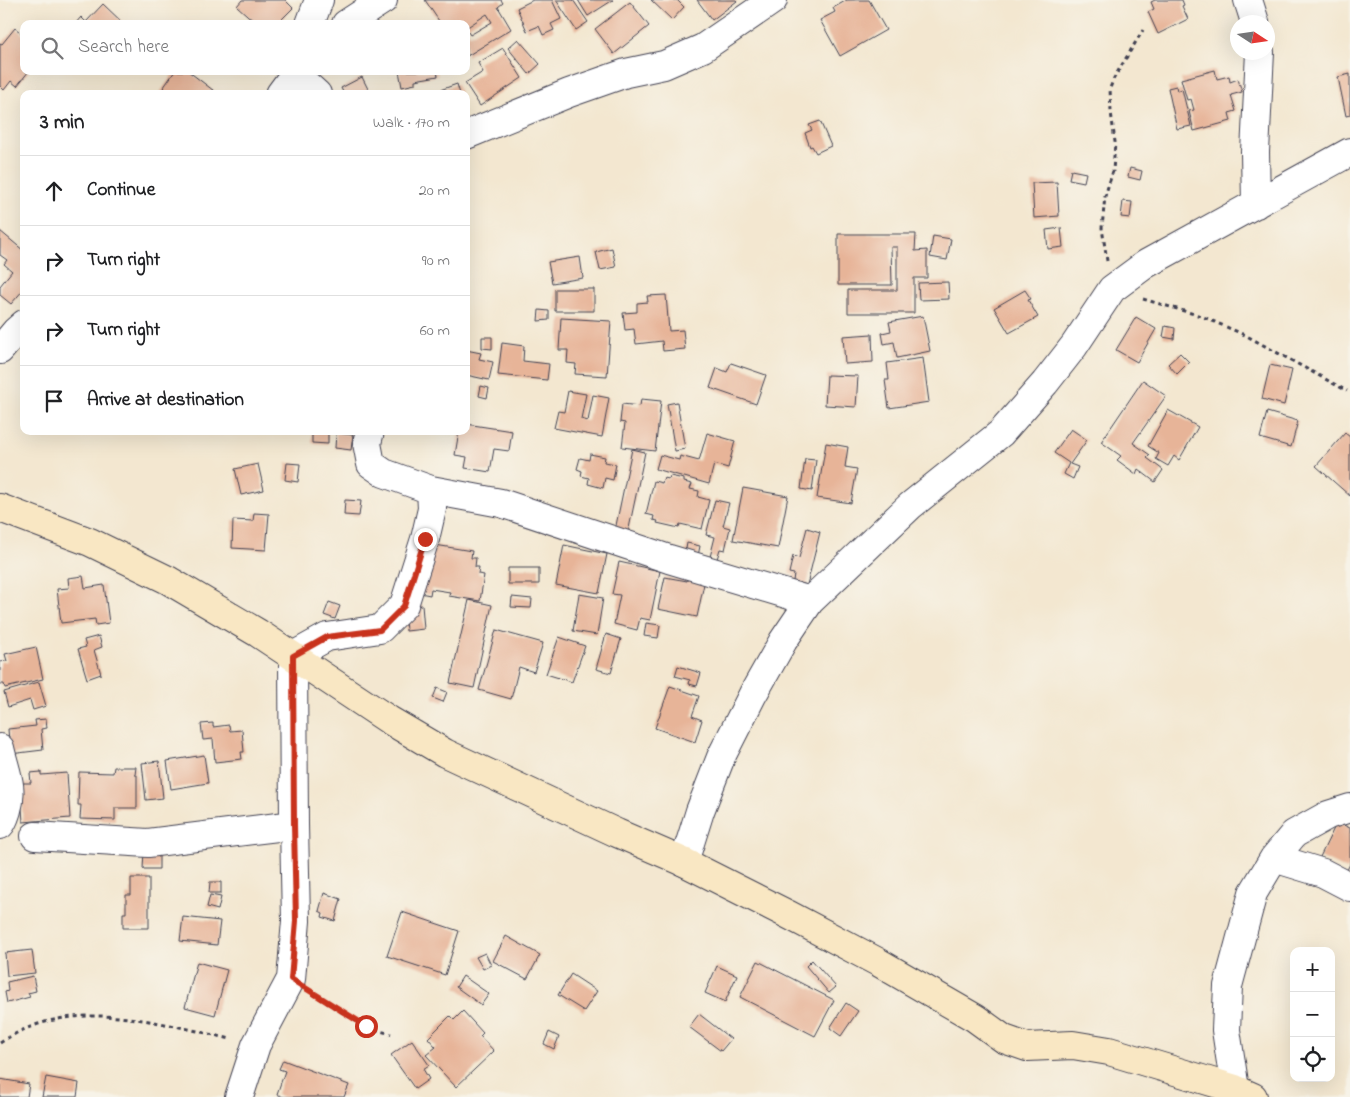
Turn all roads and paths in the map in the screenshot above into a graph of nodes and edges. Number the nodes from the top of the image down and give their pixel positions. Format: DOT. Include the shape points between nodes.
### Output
graph roads {
  1 [pos="319,0"];
  2 [pos="383,0"];
  3 [pos="773,0"];
  4 [pos="1248,0"];
  5 [pos="1253,15"];
  6 [pos="312,20"];
  7 [pos="352,20"];
  8 [pos="1260,60"];
  9 [pos="291,80"];
  10 [pos="310,90"];
  11 [pos="470,133"];
  12 [pos="1350,152"];
  13 [pos="1256,204"];
  14 [pos="20,328"];
  15 [pos="0,350"];
  16 [pos="369,435"];
  17 [pos="431,490"];
  18 [pos="0,508"];
  19 [pos="810,601"];
  20 [pos="293,656"];
  21 [pos="0,748"];
  22 [pos="1350,808"];
  23 [pos="0,824"];
  24 [pos="294,825"];
  25 [pos="35,836"];
  26 [pos="1274,858"];
  27 [pos="684,862"];
  28 [pos="1350,887"];
  29 [pos="291,979"];
  30 [pos="391,1034"];
  31 [pos="0,1042"];
  32 [pos="256,1045"];
  33 [pos="1240,1094"];
  34 [pos="238,1097"];
  1 -- 6 [label="street"];
  2 -- 7 [label="street"];
  3 -- 11 [label="street" via="703,48 664,65 616,76 569,93"];
  4 -- 5 [label="street"];
  8 -- 13 [label="street"];
  9 -- 10 [label="street"];
  12 -- 13 [label="street"];
  13 -- 19 [label="street" via="1146,264 1112,289 1074,346 1001,432 910,506"];
  14 -- 15 [label="street"];
  16 -- 17 [label="street" via="367,443 371,464 384,473"];
  17 -- 19 [label="street" via="501,503 669,559"];
  17 -- 20 [label="street" via="432,509 404,606 380,630 327,637"];
  18 -- 20 [label="street" via="90,542 168,580"];
  19 -- 27 [label="street" via="778,648 721,757"];
  20 -- 24 [label="street"];
  20 -- 27 [label="street" via="445,753"];
  21 -- 23 [label="street" via="11,786 9,804"];
  22 -- 26 [label="street" via="1328,815 1294,834"];
  24 -- 25 [label="street" via="148,842"];
  24 -- 29 [label="street" via="296,921"];
  26 -- 28 [label="street" via="1323,873"];
  26 -- 33 [label="street" via="1253,893 1228,986 1226,1030"];
  27 -- 33 [label="street" via="878,962 975,1018 1004,1039 1027,1047 1073,1045 1109,1051"];
  29 -- 30 [label="path" via="366,1026"];
  29 -- 32 [label="street"];
  31 -- 32 [label="path" via="46,1021 110,1015"];
  32 -- 34 [label="street"];
}
